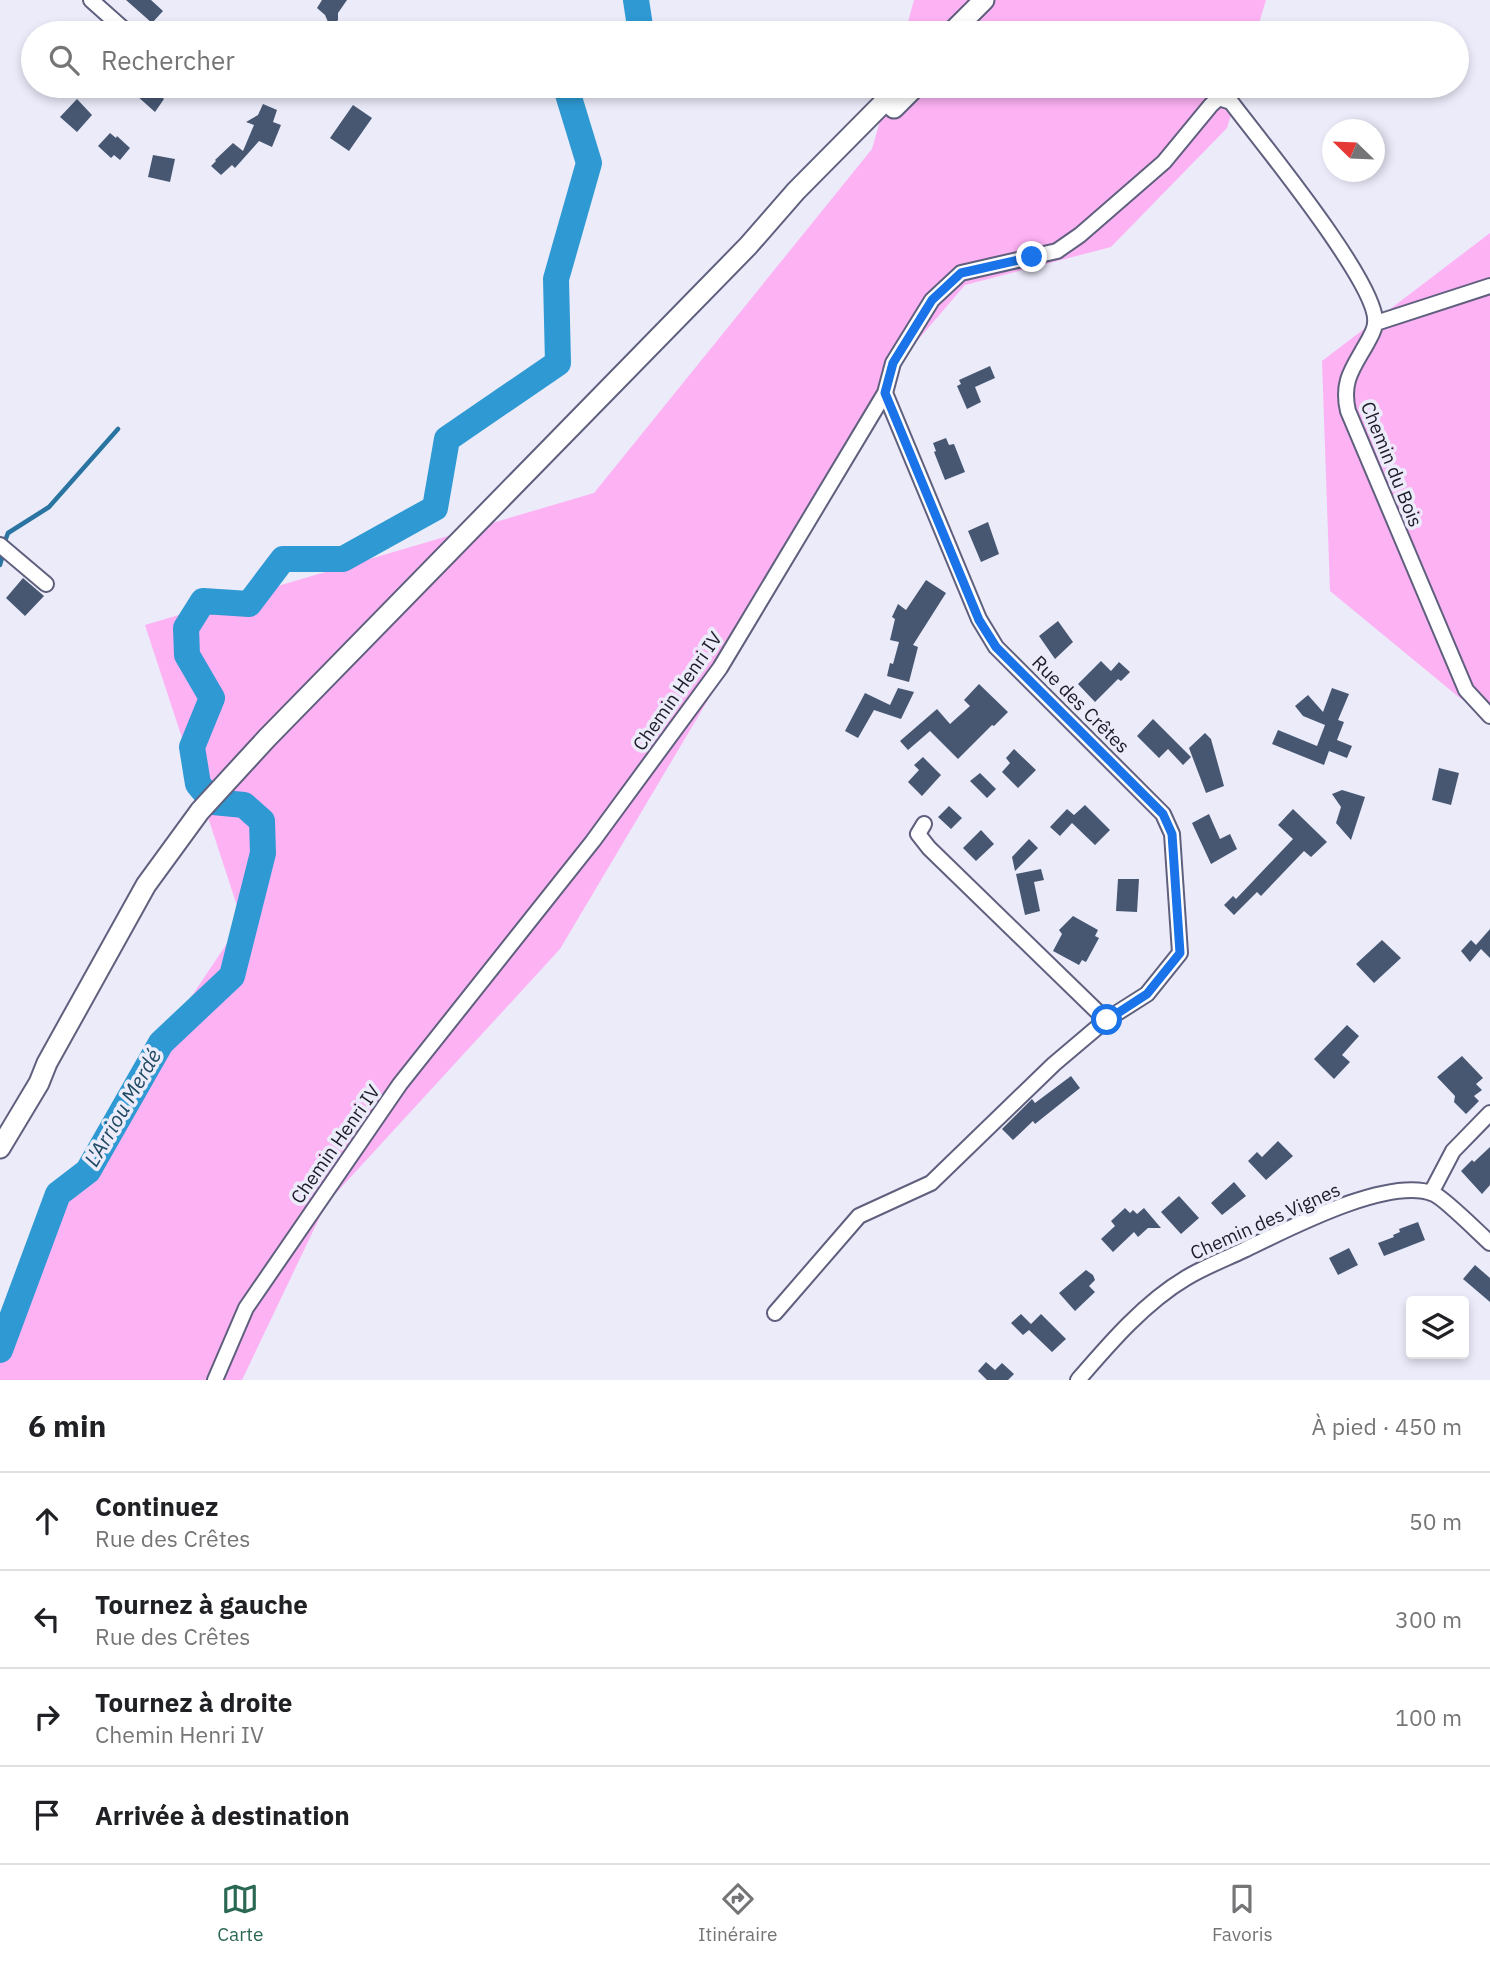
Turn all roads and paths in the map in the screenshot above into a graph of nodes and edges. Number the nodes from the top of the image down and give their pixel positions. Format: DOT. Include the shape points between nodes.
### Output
graph roads {
  1 [pos="91,0"];
  2 [pos="984,0"];
  3 [pos="1000,0"];
  4 [pos="115,21"];
  5 [pos="963,21"];
  6 [pos="980,21"];
  7 [pos="888,98"];
  8 [pos="904,98"];
  9 [pos="748,246"];
  10 [pos="1490,286"];
  11 [pos="1376,323"];
  12 [pos="885,393"];
  13 [pos="0,545"];
  14 [pos="46,584"];
  15 [pos="1490,716"];
  16 [pos="924,824"];
  17 [pos="1107,1020"];
  18 [pos="47,1063"];
  19 [pos="1490,1113"];
  20 [pos="0,1128"];
  21 [pos="0,1148"];
  22 [pos="1431,1193"];
  23 [pos="1490,1243"];
  24 [pos="775,1313"];
  25 [pos="215,1380"];
  26 [pos="1078,1380"];
  1 -- 4 [label="street"];
  2 -- 5 [label="main road"];
  3 -- 6 [label="main road"];
  7 -- 9 [label="main road"];
  8 -- 9 [label="main road" via="807,197"];
  9 -- 18 [label="main road" via="223,784 146,885"];
  10 -- 11 [label="street"];
  11 -- 12 [label="street, Chemin Henri IV" via="1361,279 1231,102 1219,98 1164,162 1057,251 961,273 932,300 893,363"];
  11 -- 15 [label="street, Chemin du Bois" via="1348,377 1344,395 1348,411 1466,690"];
  12 -- 17 [label="street, Rue des Crêtes" via="979,620 996,647 1144,792 1163,814 1172,834 1180,953 1147,994"];
  12 -- 25 [label="street, Chemin Henri IV" via="720,668 593,841 400,1084 246,1308"];
  13 -- 14 [label="street"];
  16 -- 17 [label="street" via="918,834 929,848"];
  17 -- 24 [label="street, Rue des Crêtes" via="1054,1064 931,1182 859,1216"];
  18 -- 20 [label="main road"];
  18 -- 21 [label="main road"];
  19 -- 22 [label="street" via="1453,1151"];
  22 -- 23 [label="street"];
  22 -- 26 [label="street, Chemin des Vignes" via="1408,1190 1363,1199 1310,1218 1185,1278 1107,1346"];
}
